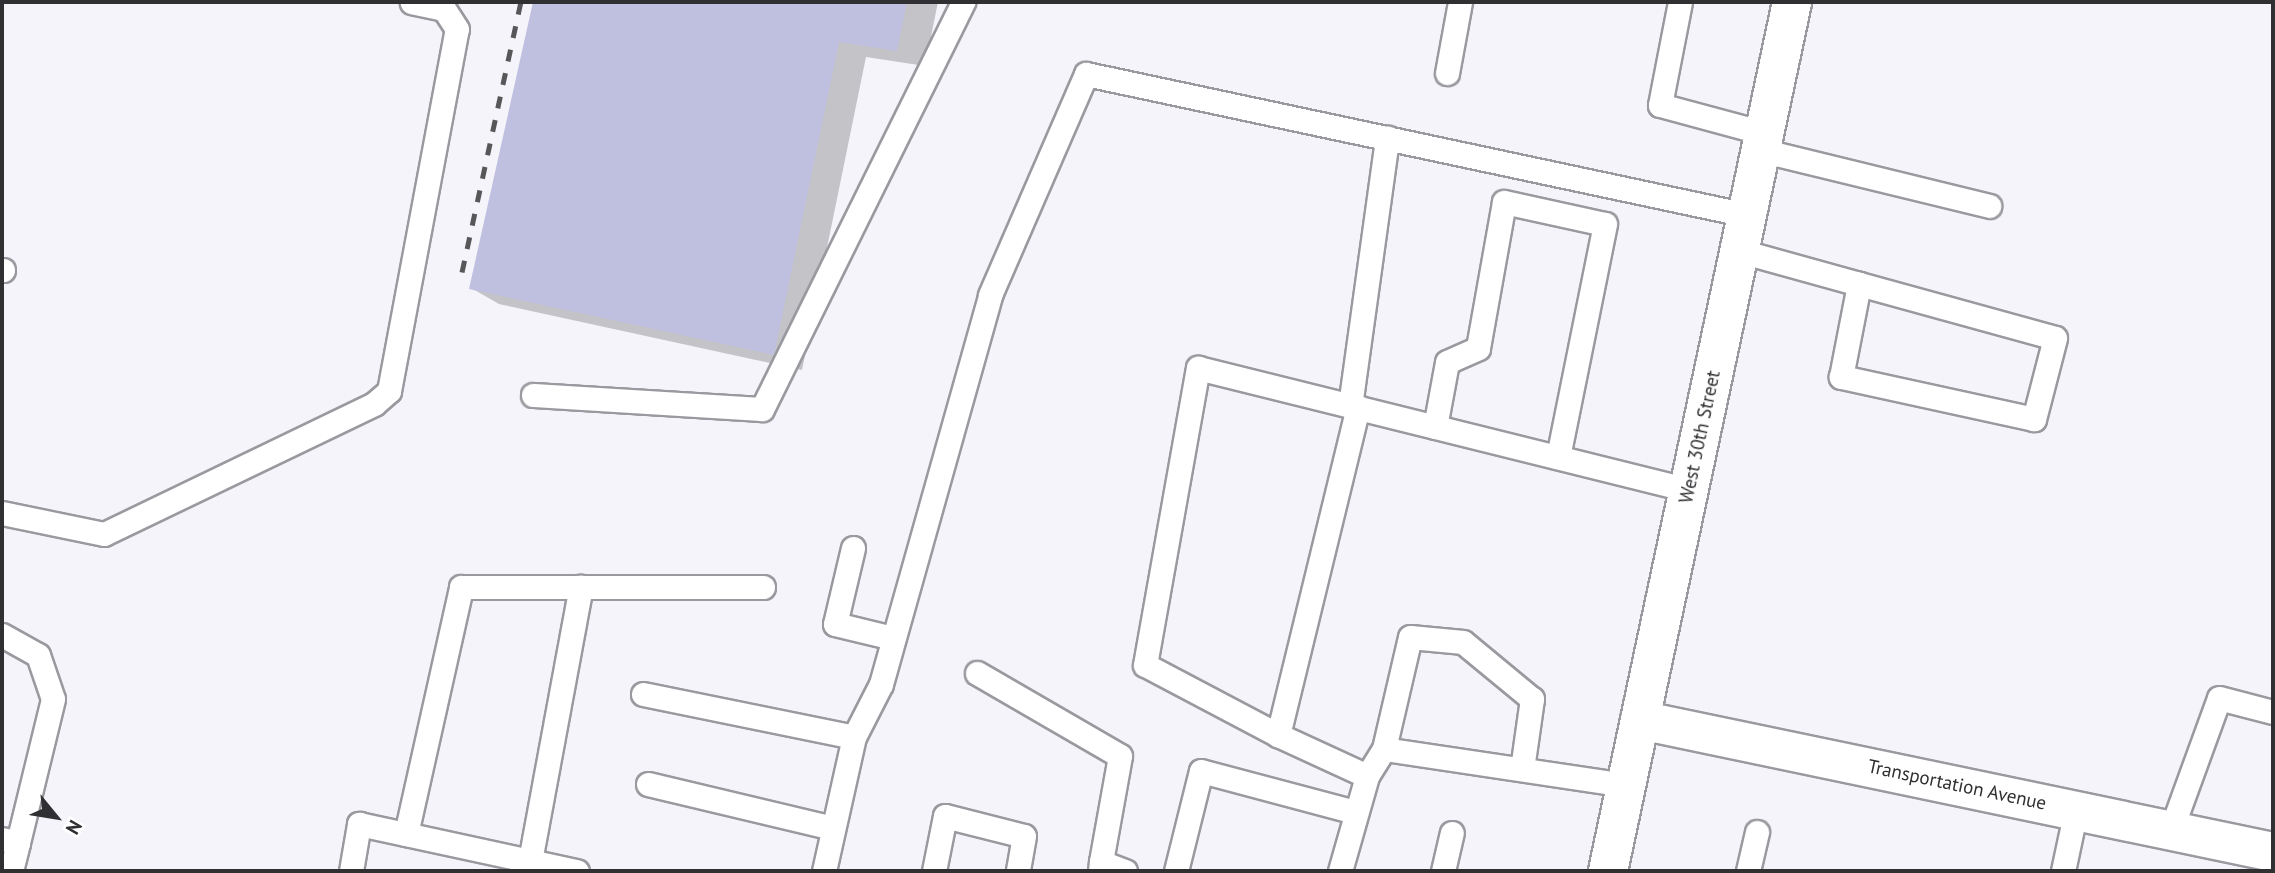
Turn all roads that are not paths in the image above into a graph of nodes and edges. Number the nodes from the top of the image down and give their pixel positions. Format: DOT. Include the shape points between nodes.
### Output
graph roads {
  1 [pos="412,2"];
  2 [pos="963,2"];
  3 [pos="1460,2"];
  4 [pos="1680,2"];
  5 [pos="1792,2"];
  6 [pos="1447,73"];
  7 [pos="1387,138"];
  8 [pos="1762,142"];
  9 [pos="1989,206"];
  10 [pos="1743,233"];
  11 [pos="1859,284"];
  12 [pos="533,395"];
  13 [pos="1354,407"];
  14 [pos="1436,427"];
  15 [pos="1558,457"];
  16 [pos="1689,490"];
  17 [pos="2,513"];
  18 [pos="853,548"];
  19 [pos="581,587"];
  20 [pos="764,587"];
  21 [pos="2,635"];
  22 [pos="893,639"];
  23 [pos="977,673"];
  24 [pos="643,694"];
  25 [pos="2273,712"];
  26 [pos="1640,720"];
  27 [pos="1278,735"];
  28 [pos="854,737"];
  29 [pos="1384,748"];
  30 [pos="1522,769"];
  31 [pos="1367,776"];
  32 [pos="648,784"];
  33 [pos="1626,785"];
  34 [pos="2076,810"];
  35 [pos="1356,812"];
  36 [pos="834,828"];
  37 [pos="2171,830"];
  38 [pos="1757,832"];
  39 [pos="1452,833"];
  40 [pos="406,834"];
  41 [pos="10,841"];
  42 [pos="2273,852"];
  43 [pos="530,861"];
  44 [pos="1101,867"];
  45 [pos="11,871"];
  46 [pos="351,871"];
  47 [pos="577,871"];
  48 [pos="824,871"];
  49 [pos="934,871"];
  50 [pos="1018,871"];
  51 [pos="1125,871"];
  52 [pos="1176,871"];
  53 [pos="1340,871"];
  54 [pos="1443,871"];
  55 [pos="1608,871"];
  56 [pos="1748,871"];
  57 [pos="2063,871"];
  1 -- 17 [label="lane" via="444,9 457,29 389,391 374,404 104,534"];
  2 -- 12 [label="lane" via="762,409"];
  3 -- 6 [label="lane"];
  4 -- 8 [label="lane" via="1660,105"];
  5 -- 8 [label="street, West 30th Street"];
  7 -- 10 [label="lane"];
  7 -- 13 [label="lane"];
  7 -- 22 [label="lane" via="1086,75 990,295"];
  8 -- 9 [label="lane"];
  8 -- 10 [label="street, West 30th Street"];
  10 -- 11 [label="lane"];
  10 -- 16 [label="street, West 30th Street"];
  11 -- 11 [label="lane" via="2055,338 2035,419 1841,377"];
  13 -- 14 [label="lane"];
  13 -- 27 [label="lane"];
  13 -- 27 [label="lane" via="1198,368 1145,665"];
  14 -- 15 [label="lane"];
  14 -- 15 [label="lane" via="1447,362 1478,348 1504,202 1605,224"];
  15 -- 16 [label="lane"];
  16 -- 26 [label="street, West 30th Street"];
  18 -- 22 [label="lane" via="835,624"];
  19 -- 20 [label="lane"];
  19 -- 40 [label="lane" via="461,587"];
  19 -- 43 [label="lane"];
  21 -- 41 [label="lane" via="38,655 53,699"];
  22 -- 28 [label="lane" via="881,684"];
  23 -- 44 [label="lane" via="1119,756"];
  24 -- 28 [label="lane"];
  25 -- 37 [label="lane" via="2219,698"];
  26 -- 33 [label="street, West 30th Street"];
  26 -- 34 [label="street, Transportation Avenue"];
  27 -- 31 [label="lane"];
  28 -- 36 [label="lane"];
  29 -- 30 [label="lane"];
  29 -- 30 [label="lane" via="1410,637 1463,642 1531,699"];
  29 -- 31 [label="lane"];
  30 -- 33 [label="lane"];
  31 -- 35 [label="lane"];
  32 -- 36 [label="lane"];
  33 -- 55 [label="street, West 30th Street"];
  34 -- 37 [label="street, Transportation Avenue"];
  34 -- 57 [label="lane"];
  35 -- 52 [label="lane" via="1201,771"];
  35 -- 53 [label="lane"];
  36 -- 48 [label="lane"];
  37 -- 42 [label="street, Transportation Avenue"];
  38 -- 56 [label="lane"];
  39 -- 54 [label="lane"];
  40 -- 43 [label="lane"];
  40 -- 46 [label="lane" via="359,824"];
  41 -- 45 [label="lane"];
  43 -- 47 [label="lane"];
  44 -- 51 [label="lane"];
  49 -- 50 [label="lane" via="945,816 1024,836"];
}
